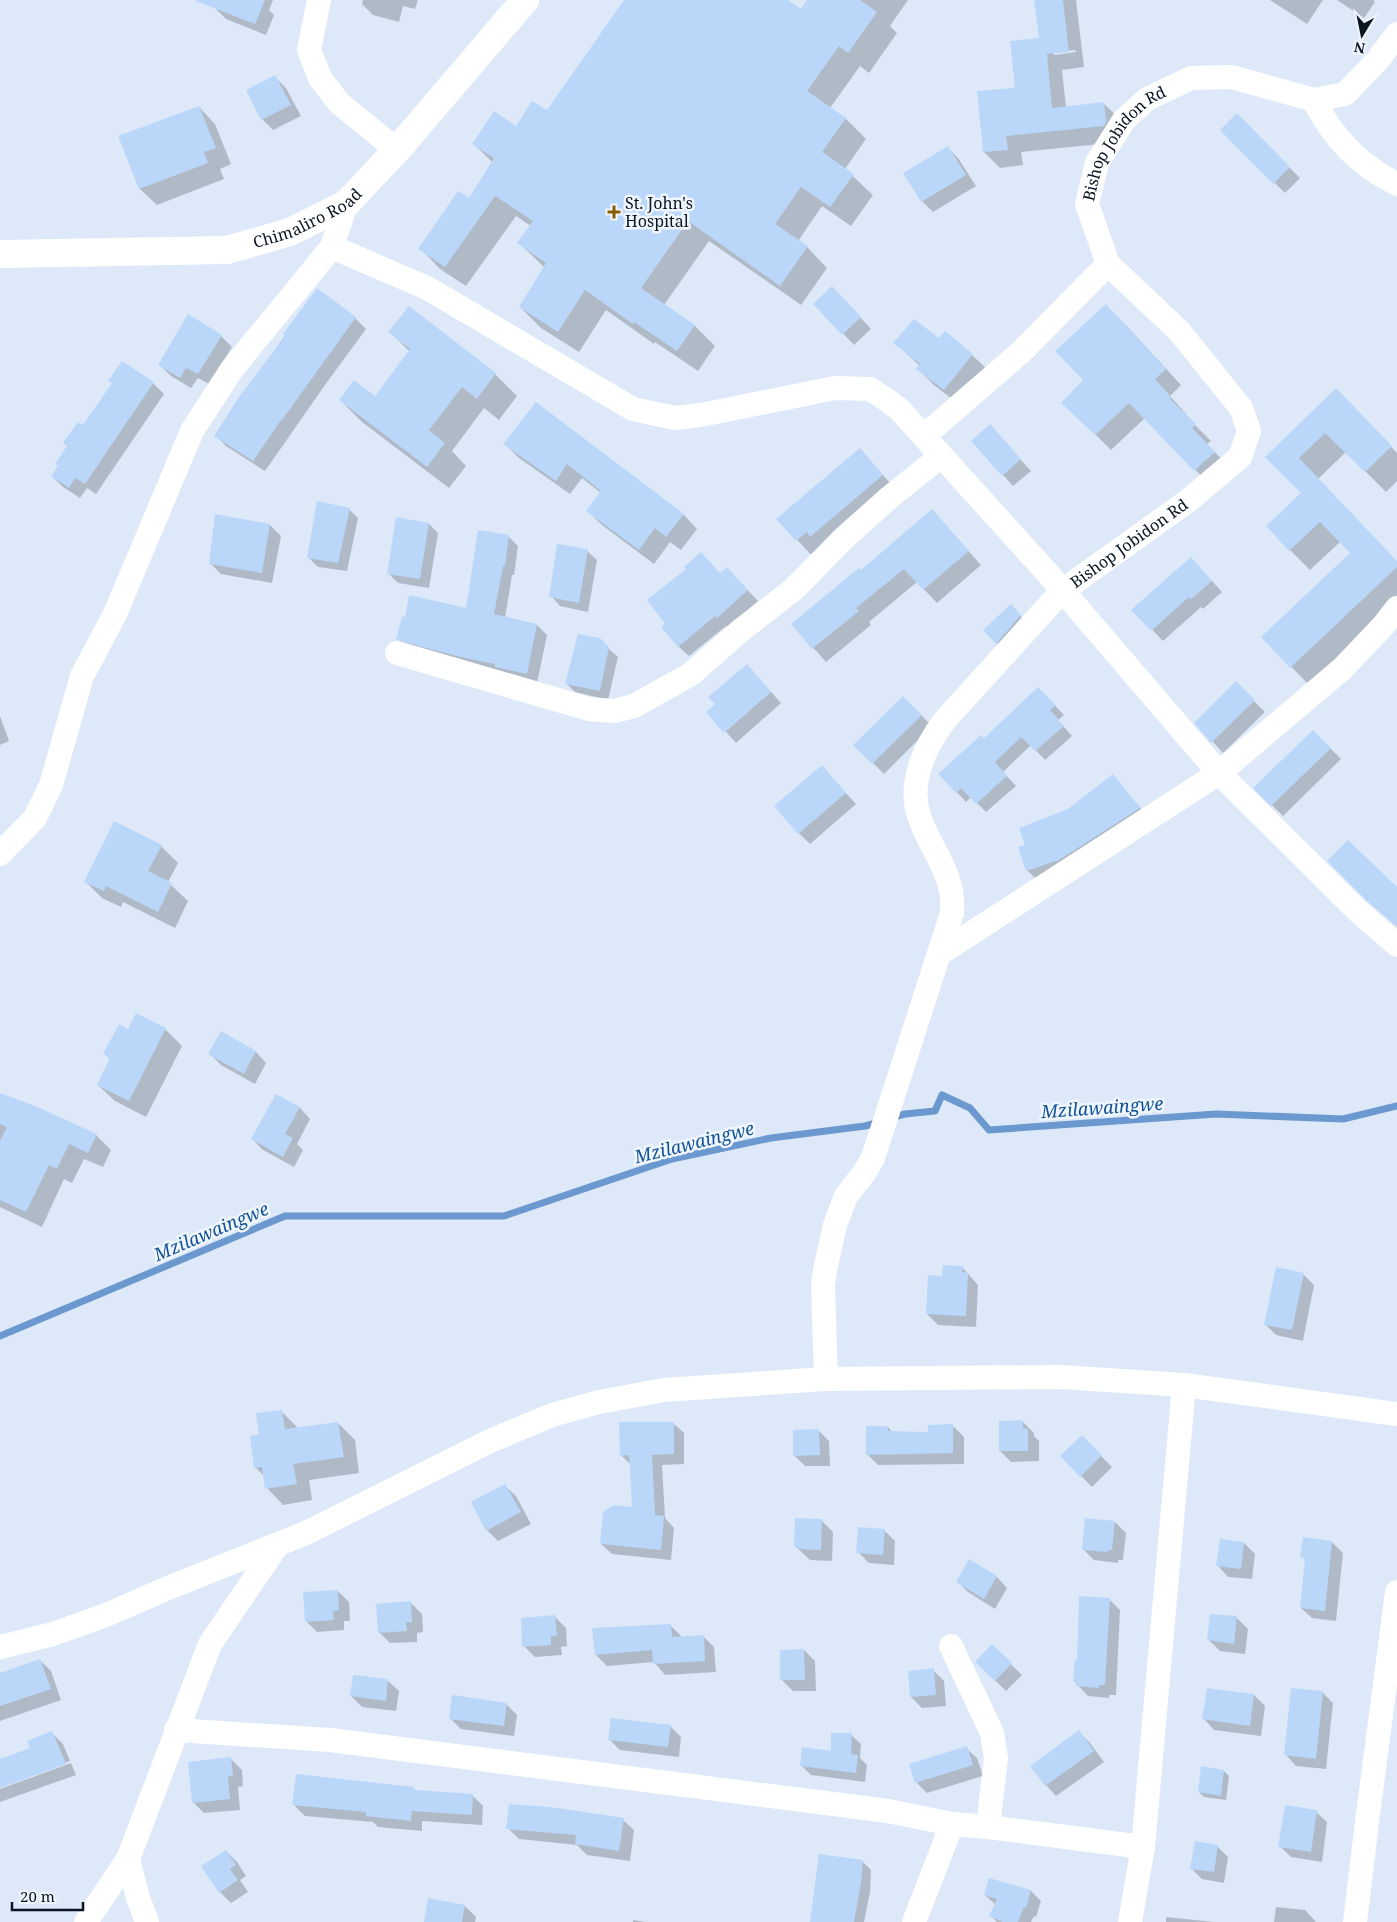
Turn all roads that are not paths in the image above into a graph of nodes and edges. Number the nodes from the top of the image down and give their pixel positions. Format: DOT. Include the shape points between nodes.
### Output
graph roads {
  1 [pos="319,0"];
  2 [pos="525,0"];
  3 [pos="1397,34"];
  4 [pos="1314,100"];
  5 [pos="397,150"];
  6 [pos="1397,184"];
  7 [pos="346,204"];
  8 [pos="332,247"];
  9 [pos="0,254"];
  10 [pos="1108,264"];
  11 [pos="924,436"];
  12 [pos="941,456"];
  13 [pos="1062,591"];
  14 [pos="1397,608"];
  15 [pos="397,653"];
  16 [pos="1219,773"];
  17 [pos="0,854"];
  18 [pos="1397,945"];
  19 [pos="939,954"];
  20 [pos="826,1379"];
  21 [pos="1184,1385"];
  22 [pos="1397,1414"];
  23 [pos="278,1544"];
  24 [pos="1397,1592"];
  25 [pos="951,1646"];
  26 [pos="0,1647"];
  27 [pos="176,1730"];
  28 [pos="952,1824"];
  29 [pos="988,1827"];
  30 [pos="1143,1847"];
  31 [pos="128,1860"];
  32 [pos="86,1922"];
  33 [pos="147,1922"];
  34 [pos="914,1922"];
  35 [pos="1130,1922"];
  36 [pos="1355,1922"];
  1 -- 5 [label="street" via="309,50 320,78 339,103"];
  2 -- 5 [label="street, Chimaliro Road"];
  3 -- 4 [label="street, Bishop Jobidon Rd" via="1377,61 1345,94"];
  4 -- 6 [label="street" via="1331,130 1356,157"];
  4 -- 10 [label="street, Bishop Jobidon Rd" via="1232,77 1191,78 1146,99 1124,120 1097,163 1088,204"];
  5 -- 7 [label="street, Chimaliro Road"];
  7 -- 8 [label="street"];
  7 -- 9 [label="street, Chimaliro Road" via="290,232 227,250"];
  8 -- 11 [label="street" via="427,288 633,410 675,418 835,388 870,389 900,410"];
  8 -- 17 [label="street" via="232,369 192,431 114,614 82,676 51,785 35,818"];
  10 -- 11 [label="street" via="1020,353"];
  10 -- 13 [label="street, Bishop Jobidon Rd" via="1179,331 1241,408 1249,431 1240,457 1189,500"];
  11 -- 12 [label="street"];
  12 -- 13 [label="street"];
  12 -- 15 [label="street" via="844,538 794,589 691,674 634,706 614,712 589,709"];
  13 -- 16 [label="street"];
  13 -- 19 [label="street, Bishop Jobidon Rd" via="945,720 933,735 923,757 916,799 919,816 946,872 953,900"];
  14 -- 16 [label="street" via="1342,669"];
  16 -- 18 [label="street" via="1358,911"];
  16 -- 19 [label="street"];
  19 -- 20 [label="street, Bishop Jobidon Rd" via="873,1158 846,1196 835,1225 823,1286"];
  20 -- 21 [label="street" via="1061,1377"];
  20 -- 23 [label="street" via="664,1390 552,1415 490,1441"];
  21 -- 22 [label="street"];
  21 -- 30 [label="street"];
  23 -- 26 [label="street" via="106,1615 52,1634"];
  23 -- 27 [label="street" via="210,1644"];
  24 -- 36 [label="street"];
  25 -- 29 [label="street" via="992,1733 996,1758"];
  27 -- 28 [label="street" via="339,1741 888,1811"];
  27 -- 31 [label="street"];
  28 -- 29 [label="street"];
  28 -- 34 [label="street"];
  29 -- 30 [label="street"];
  30 -- 35 [label="street"];
  31 -- 32 [label="street"];
  31 -- 33 [label="street"];
}
